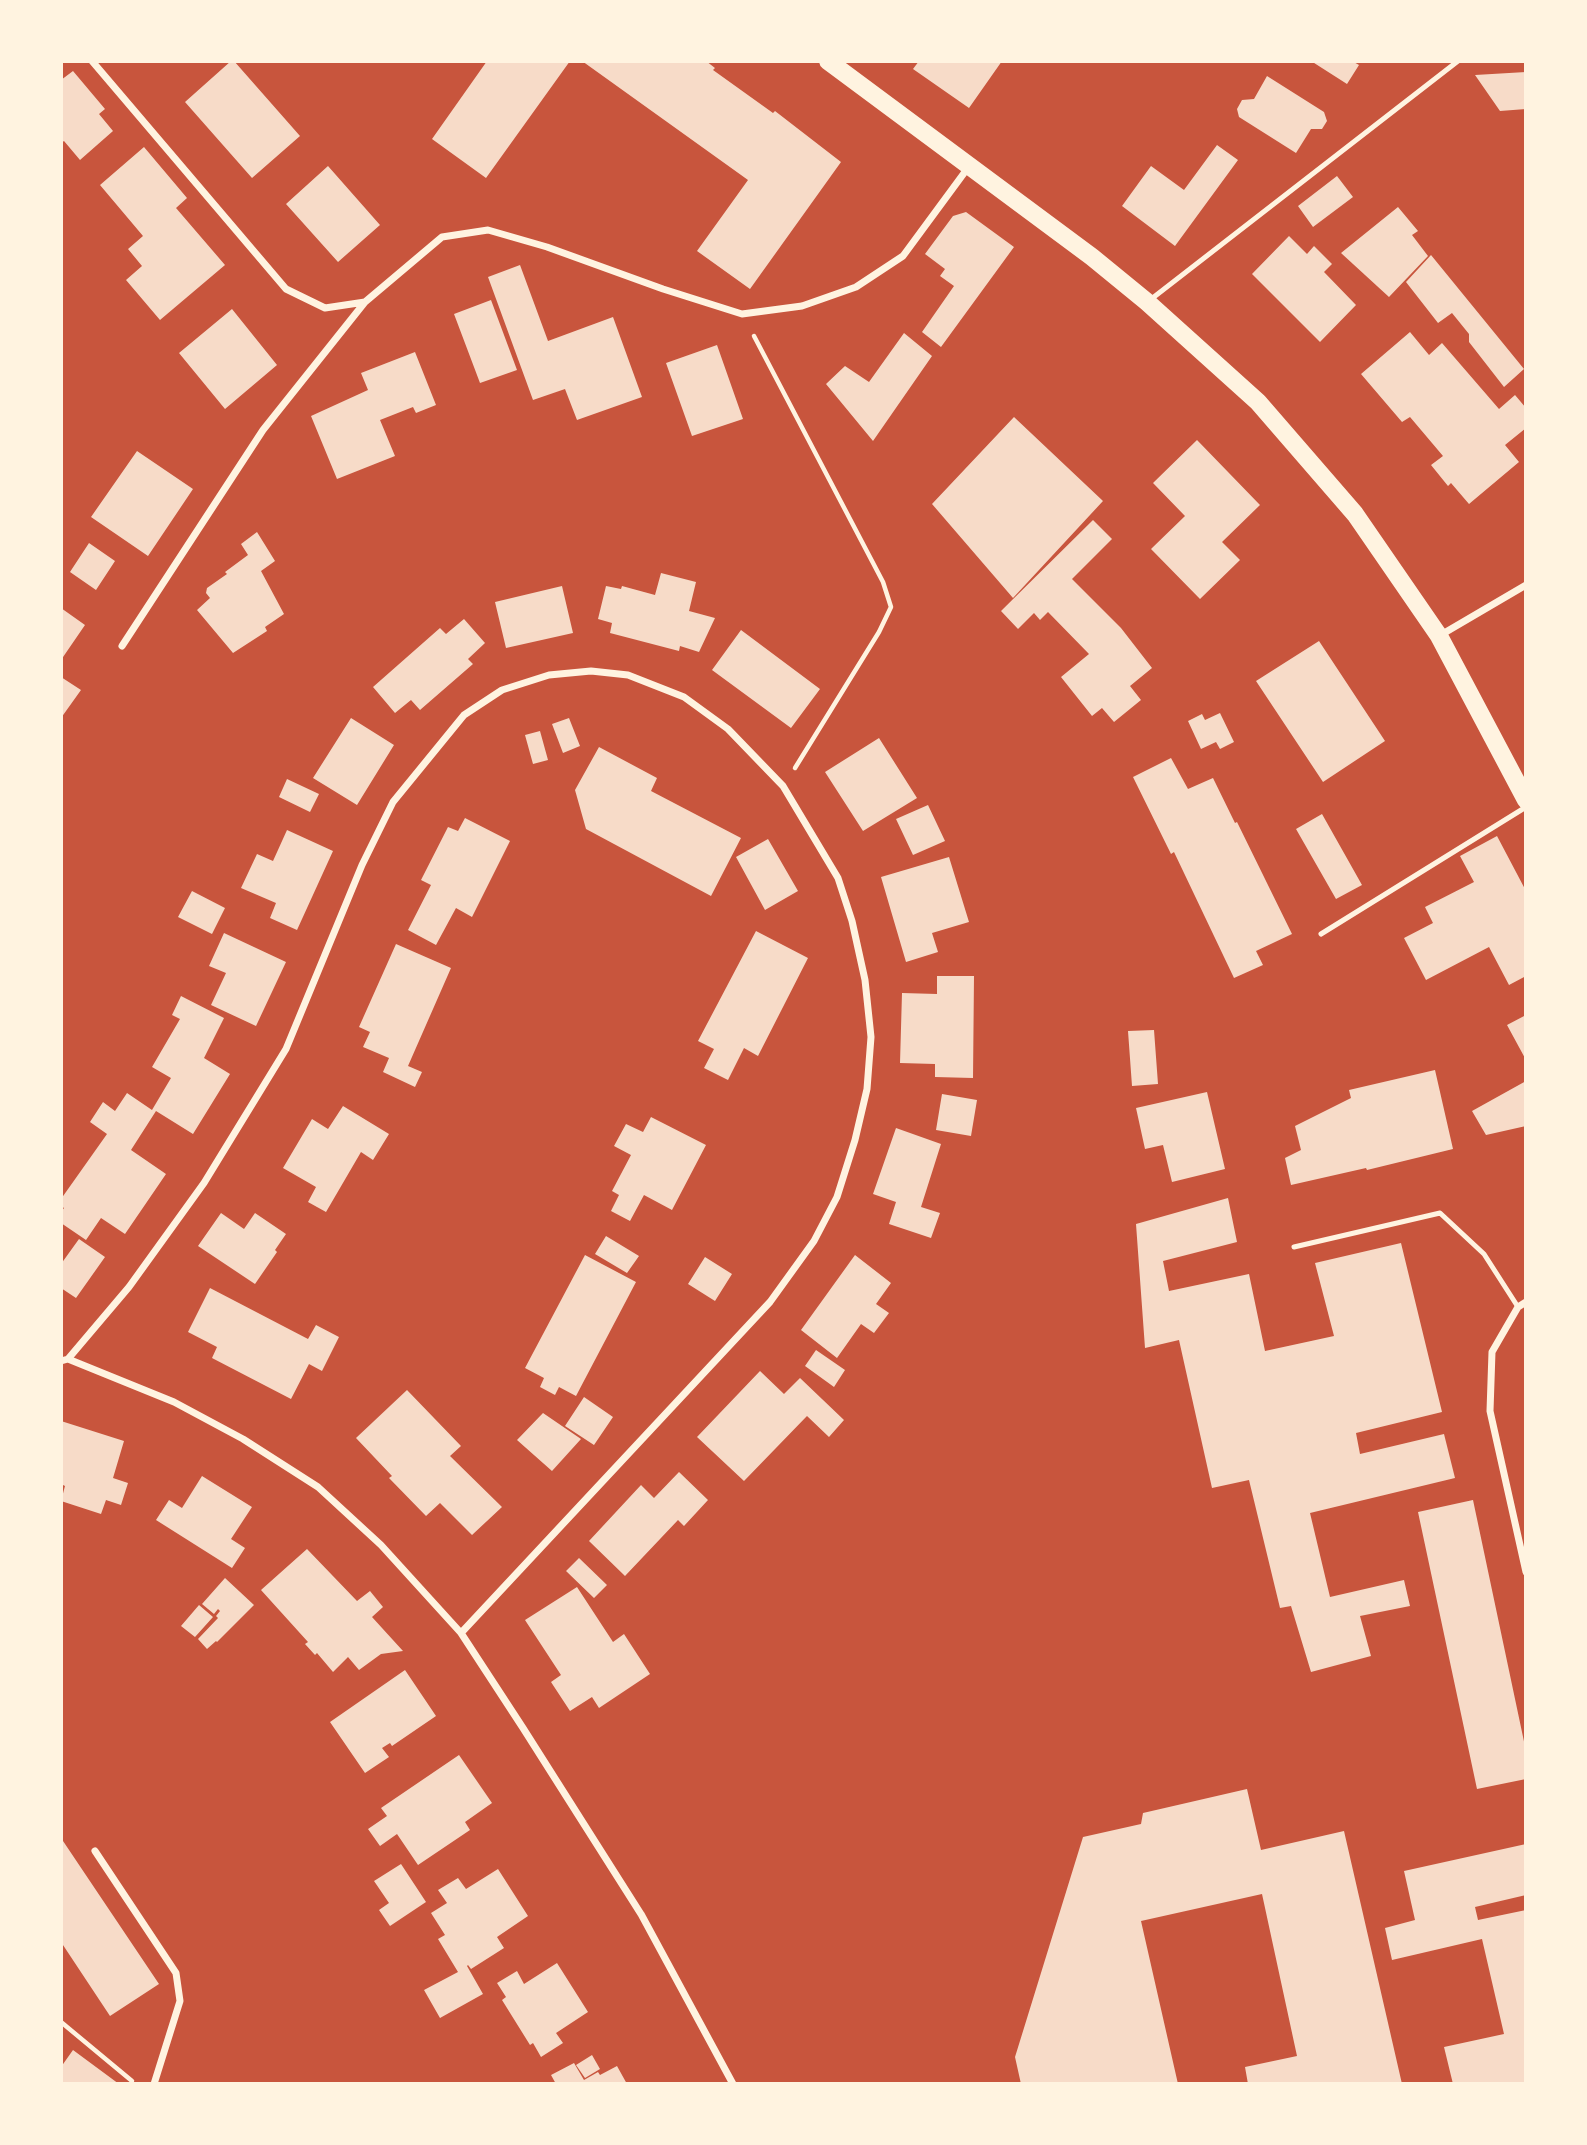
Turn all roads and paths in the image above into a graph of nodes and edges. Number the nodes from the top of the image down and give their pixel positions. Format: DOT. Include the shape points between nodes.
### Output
graph roads {
  1 [pos="92,61"];
  2 [pos="828,61"];
  3 [pos="1458,61"];
  4 [pos="970,165"];
  5 [pos="365,302"];
  6 [pos="1147,302"];
  7 [pos="742,314"];
  8 [pos="1526,585"];
  9 [pos="1439,636"];
  10 [pos="122,646"];
  11 [pos="783,786"];
  12 [pos="1526,800"];
  13 [pos="1526,807"];
  14 [pos="1321,933"];
  15 [pos="1294,1247"];
  16 [pos="1522,1304"];
  17 [pos="65,1360"];
  18 [pos="1526,1572"];
  19 [pos="461,1633"];
  20 [pos="95,1851"];
  21 [pos="61,2022"];
  22 [pos="135,2084"];
  23 [pos="154,2084"];
  24 [pos="733,2084"];
  1 -- 5 [label="street" via="286,289 325,308"];
  2 -- 4 [label="main road"];
  3 -- 6 [label="lane"];
  4 -- 6 [label="main road"];
  4 -- 7 [label="street" via="903,256 856,287 802,306"];
  5 -- 7 [label="street" via="442,237 488,230"];
  5 -- 10 [label="street" via="263,430"];
  6 -- 9 [label="main road" via="1258,402 1355,514"];
  7 -- 11 [label="path" via="883,582 891,607"];
  8 -- 9 [label="street"];
  9 -- 12 [label="main road"];
  11 -- 17 [label="street" via="728,729 684,697 628,675 591,671 549,675 502,690 464,715 393,802 286,1049 211,1172 129,1287"];
  11 -- 19 [label="street" via="838,878 864,980 871,1037 867,1089 836,1197 814,1241 770,1302"];
  13 -- 14 [label="lane"];
  15 -- 16 [label="lane" via="1440,1213 1484,1254"];
  16 -- 18 [label="street" via="1492,1352 1490,1411"];
  17 -- 19 [label="street" via="174,1402 318,1486 381,1545"];
  19 -- 24 [label="street" via="641,1914"];
  20 -- 23 [label="street" via="176,1973 180,2001"];
  21 -- 22 [label="path"];
}
